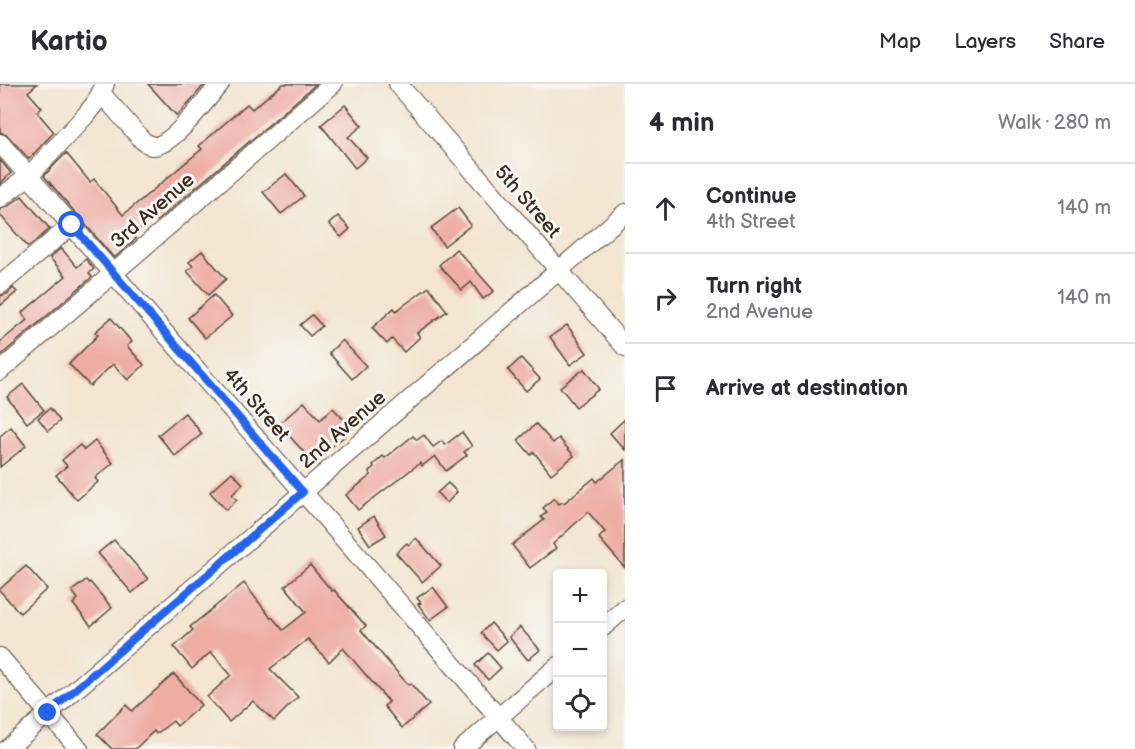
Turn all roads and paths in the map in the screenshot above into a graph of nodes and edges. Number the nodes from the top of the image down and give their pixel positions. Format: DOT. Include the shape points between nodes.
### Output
graph roads {
  1 [pos="220,84"];
  2 [pos="333,84"];
  3 [pos="398,84"];
  4 [pos="103,89"];
  5 [pos="0,143"];
  6 [pos="29,176"];
  7 [pos="0,198"];
  8 [pos="625,213"];
  9 [pos="72,225"];
  10 [pos="559,271"];
  11 [pos="113,273"];
  12 [pos="0,285"];
  13 [pos="625,347"];
  14 [pos="0,371"];
  15 [pos="303,492"];
  16 [pos="625,608"];
  17 [pos="607,624"];
  18 [pos="0,657"];
  19 [pos="553,670"];
  20 [pos="48,713"];
  21 [pos="499,717"];
  22 [pos="7,749"];
  23 [pos="79,749"];
  24 [pos="462,749"];
  25 [pos="526,749"];
  1 -- 4 [label="street" via="174,135 163,144 151,146"];
  2 -- 11 [label="street, 3rd Avenue"];
  3 -- 10 [label="street, 5th Street"];
  4 -- 6 [label="street" via="85,116"];
  5 -- 6 [label="street, 4th Street"];
  6 -- 7 [label="street"];
  6 -- 9 [label="street, 4th Street"];
  8 -- 10 [label="street, 2nd Avenue"];
  9 -- 11 [label="street, 4th Street"];
  9 -- 12 [label="street"];
  10 -- 13 [label="street, 5th Street"];
  10 -- 15 [label="street, 2nd Avenue"];
  11 -- 14 [label="street, 3rd Avenue"];
  11 -- 15 [label="street, 4th Street"];
  15 -- 20 [label="street, 2nd Avenue"];
  15 -- 21 [label="street, 4th Street"];
  16 -- 17 [label="street"];
  18 -- 20 [label="street"];
  19 -- 21 [label="street"];
  20 -- 22 [label="street, 2nd Avenue"];
  20 -- 23 [label="street"];
  21 -- 24 [label="street"];
  21 -- 25 [label="street, 4th Street"];
}
